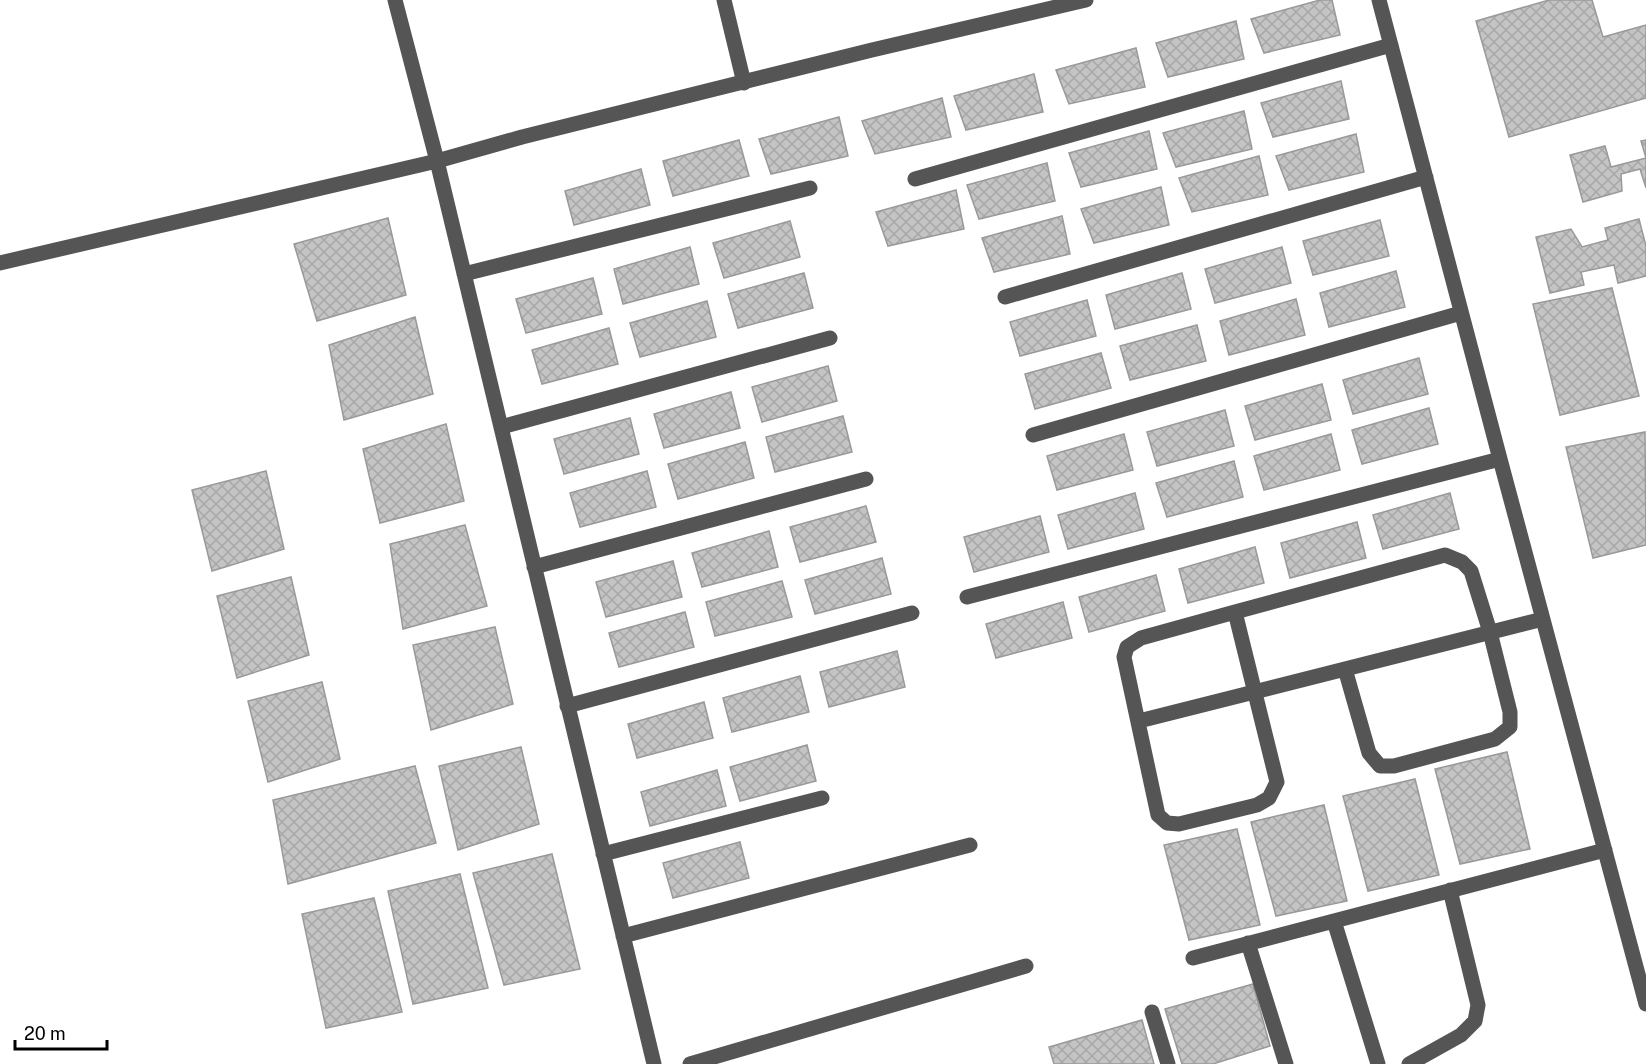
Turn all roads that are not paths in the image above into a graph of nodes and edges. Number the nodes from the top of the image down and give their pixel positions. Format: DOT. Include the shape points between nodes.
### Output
graph roads {
  1 [pos="395,0"];
  2 [pos="724,0"];
  3 [pos="1086,0"];
  4 [pos="1384,1"];
  5 [pos="1391,45"];
  6 [pos="744,82"];
  7 [pos="437,161"];
  8 [pos="1426,177"];
  9 [pos="915,179"];
  10 [pos="810,188"];
  11 [pos="0,263"];
  12 [pos="464,274"];
  13 [pos="1005,297"];
  14 [pos="1461,313"];
  15 [pos="830,338"];
  16 [pos="501,427"];
  17 [pos="1033,435"];
  18 [pos="1500,459"];
  19 [pos="866,479"];
  20 [pos="534,567"];
  21 [pos="967,597"];
  22 [pos="1235,612"];
  23 [pos="912,613"];
  24 [pos="1543,619"];
  25 [pos="1490,632"];
  26 [pos="1345,669"];
  27 [pos="1256,692"];
  28 [pos="567,706"];
  29 [pos="1139,721"];
  30 [pos="822,798"];
  31 [pos="970,845"];
  32 [pos="1605,850"];
  33 [pos="603,854"];
  34 [pos="1450,890"];
  35 [pos="1334,921"];
  36 [pos="623,936"];
  37 [pos="1248,943"];
  38 [pos="1193,958"];
  39 [pos="1026,966"];
  40 [pos="1646,1005"];
  41 [pos="1152,1012"];
  42 [pos="654,1064"];
  43 [pos="690,1064"];
  44 [pos="1168,1064"];
  45 [pos="1286,1064"];
  46 [pos="1378,1064"];
  47 [pos="1408,1064"];
  1 -- 7 [label="street"];
  2 -- 6 [label="street"];
  3 -- 6 [label="street"];
  4 -- 5 [label="street"];
  5 -- 8 [label="street"];
  5 -- 9 [label="street"];
  6 -- 7 [label="street"];
  7 -- 11 [label="street"];
  7 -- 12 [label="street"];
  8 -- 13 [label="street"];
  8 -- 14 [label="street"];
  10 -- 12 [label="street"];
  12 -- 16 [label="street"];
  14 -- 17 [label="street"];
  14 -- 18 [label="street"];
  15 -- 16 [label="street"];
  16 -- 20 [label="street"];
  18 -- 21 [label="street"];
  18 -- 24 [label="street"];
  19 -- 20 [label="street"];
  20 -- 28 [label="street"];
  22 -- 25 [label="street" via="1444,555 1462,562 1471,571"];
  22 -- 27 [label="street"];
  22 -- 29 [label="street" via="1141,638 1127,647 1124,657"];
  23 -- 28 [label="street"];
  24 -- 25 [label="street"];
  24 -- 32 [label="street"];
  25 -- 26 [label="street"];
  25 -- 26 [label="street" via="1510,712 1510,727 1495,739 1394,766 1380,766 1369,753"];
  26 -- 27 [label="street"];
  27 -- 29 [label="street"];
  27 -- 29 [label="street" via="1277,782 1269,798 1257,805 1179,824 1167,823 1158,815"];
  28 -- 33 [label="street"];
  30 -- 33 [label="street"];
  31 -- 36 [label="street"];
  32 -- 34 [label="street"];
  32 -- 40 [label="street"];
  33 -- 36 [label="street"];
  34 -- 35 [label="street"];
  34 -- 47 [label="street" via="1478,1005 1475,1021 1461,1035"];
  35 -- 37 [label="street"];
  35 -- 46 [label="street"];
  36 -- 42 [label="street"];
  37 -- 38 [label="street"];
  37 -- 45 [label="street"];
  39 -- 43 [label="street"];
  41 -- 44 [label="street"];
}
